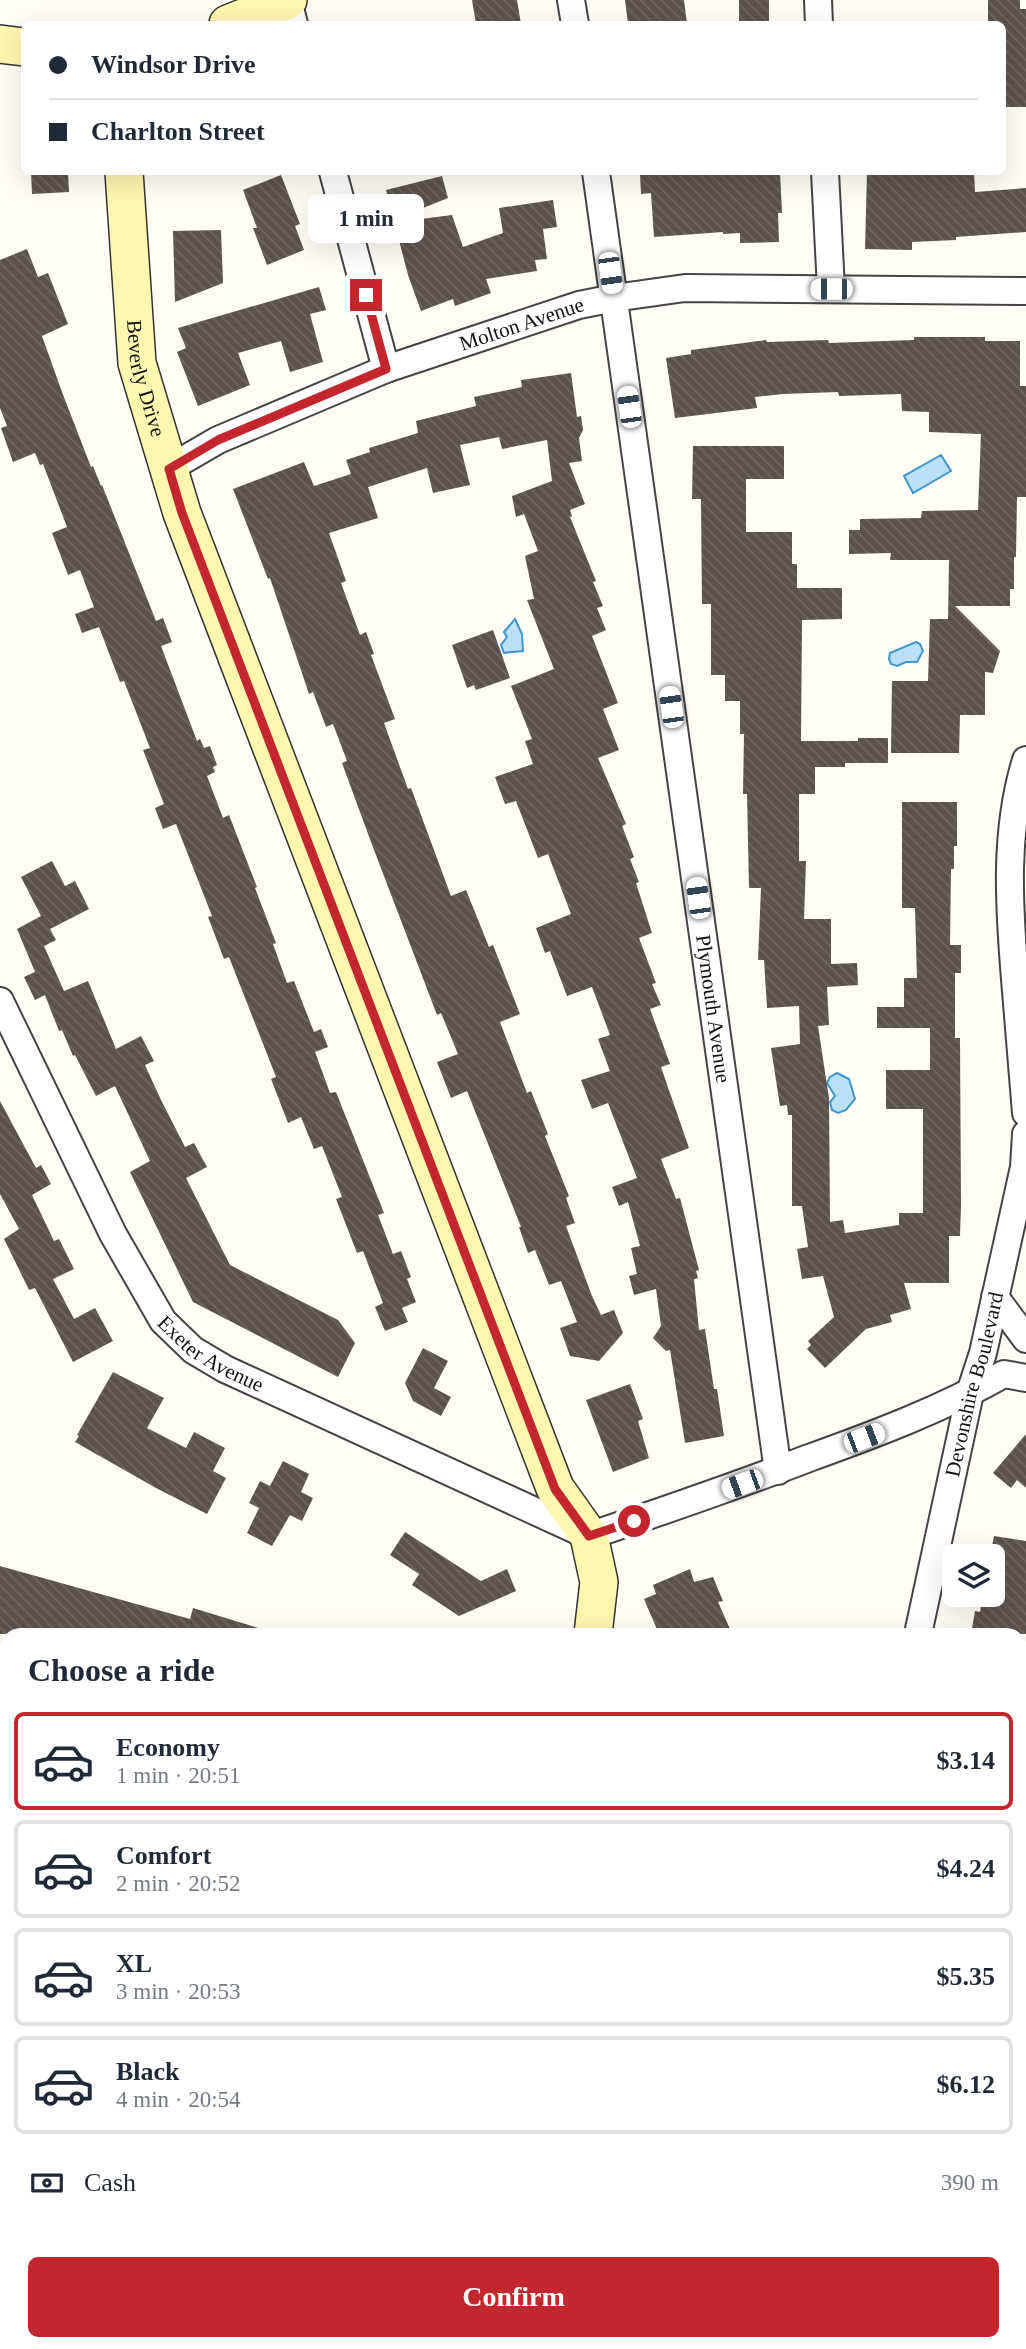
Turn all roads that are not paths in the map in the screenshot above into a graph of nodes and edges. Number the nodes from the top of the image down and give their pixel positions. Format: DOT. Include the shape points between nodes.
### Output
graph roads {
  1 [pos="288,0"];
  2 [pos="571,0"];
  3 [pos="818,0"];
  4 [pos="236,21"];
  5 [pos="293,21"];
  6 [pos="574,21"];
  7 [pos="819,21"];
  8 [pos="0,44"];
  9 [pos="21,47"];
  10 [pos="124,175"];
  11 [pos="335,175"];
  12 [pos="596,175"];
  13 [pos="825,175"];
  14 [pos="831,289"];
  15 [pos="1026,291"];
  16 [pos="614,298"];
  17 [pos="386,369"];
  18 [pos="169,469"];
  19 [pos="1026,760"];
  20 [pos="0,1001"];
  21 [pos="1026,1113"];
  22 [pos="1026,1134"];
  23 [pos="995,1297"];
  24 [pos="1026,1339"];
  25 [pos="1026,1378"];
  26 [pos="970,1393"];
  27 [pos="778,1471"];
  28 [pos="589,1536"];
  29 [pos="594,1628"];
  30 [pos="919,1628"];
  1 -- 4 [label="street"];
  1 -- 5 [label="street"];
  2 -- 6 [label="street"];
  3 -- 7 [label="street"];
  8 -- 9 [label="street"];
  10 -- 18 [label="street, Beverly Drive" via="137,363"];
  11 -- 17 [label="street"];
  12 -- 16 [label="street, Plymouth Avenue"];
  13 -- 14 [label="street"];
  14 -- 15 [label="street, Molton Avenue"];
  14 -- 16 [label="street, Molton Avenue" via="685,288"];
  16 -- 17 [label="street, Molton Avenue" via="579,305"];
  16 -- 27 [label="street, Plymouth Avenue"];
  17 -- 18 [label="street, Molton Avenue" via="218,440"];
  18 -- 28 [label="street, Beverly Drive" via="555,1489"];
  19 -- 21 [label="street" via="1011,844 1010,914"];
  20 -- 28 [label="street, Exeter Avenue" via="113,1234 163,1321 192,1350"];
  22 -- 23 [label="street, Devonshire Boulevard" via="1024,1167"];
  23 -- 24 [label="street"];
  23 -- 26 [label="street, Devonshire Boulevard"];
  25 -- 26 [label="street" via="1004,1374"];
  26 -- 27 [label="street"];
  26 -- 30 [label="street, Devonshire Boulevard"];
  27 -- 28 [label="street"];
  28 -- 29 [label="street, Beverly Drive" via="599,1582"];
}
